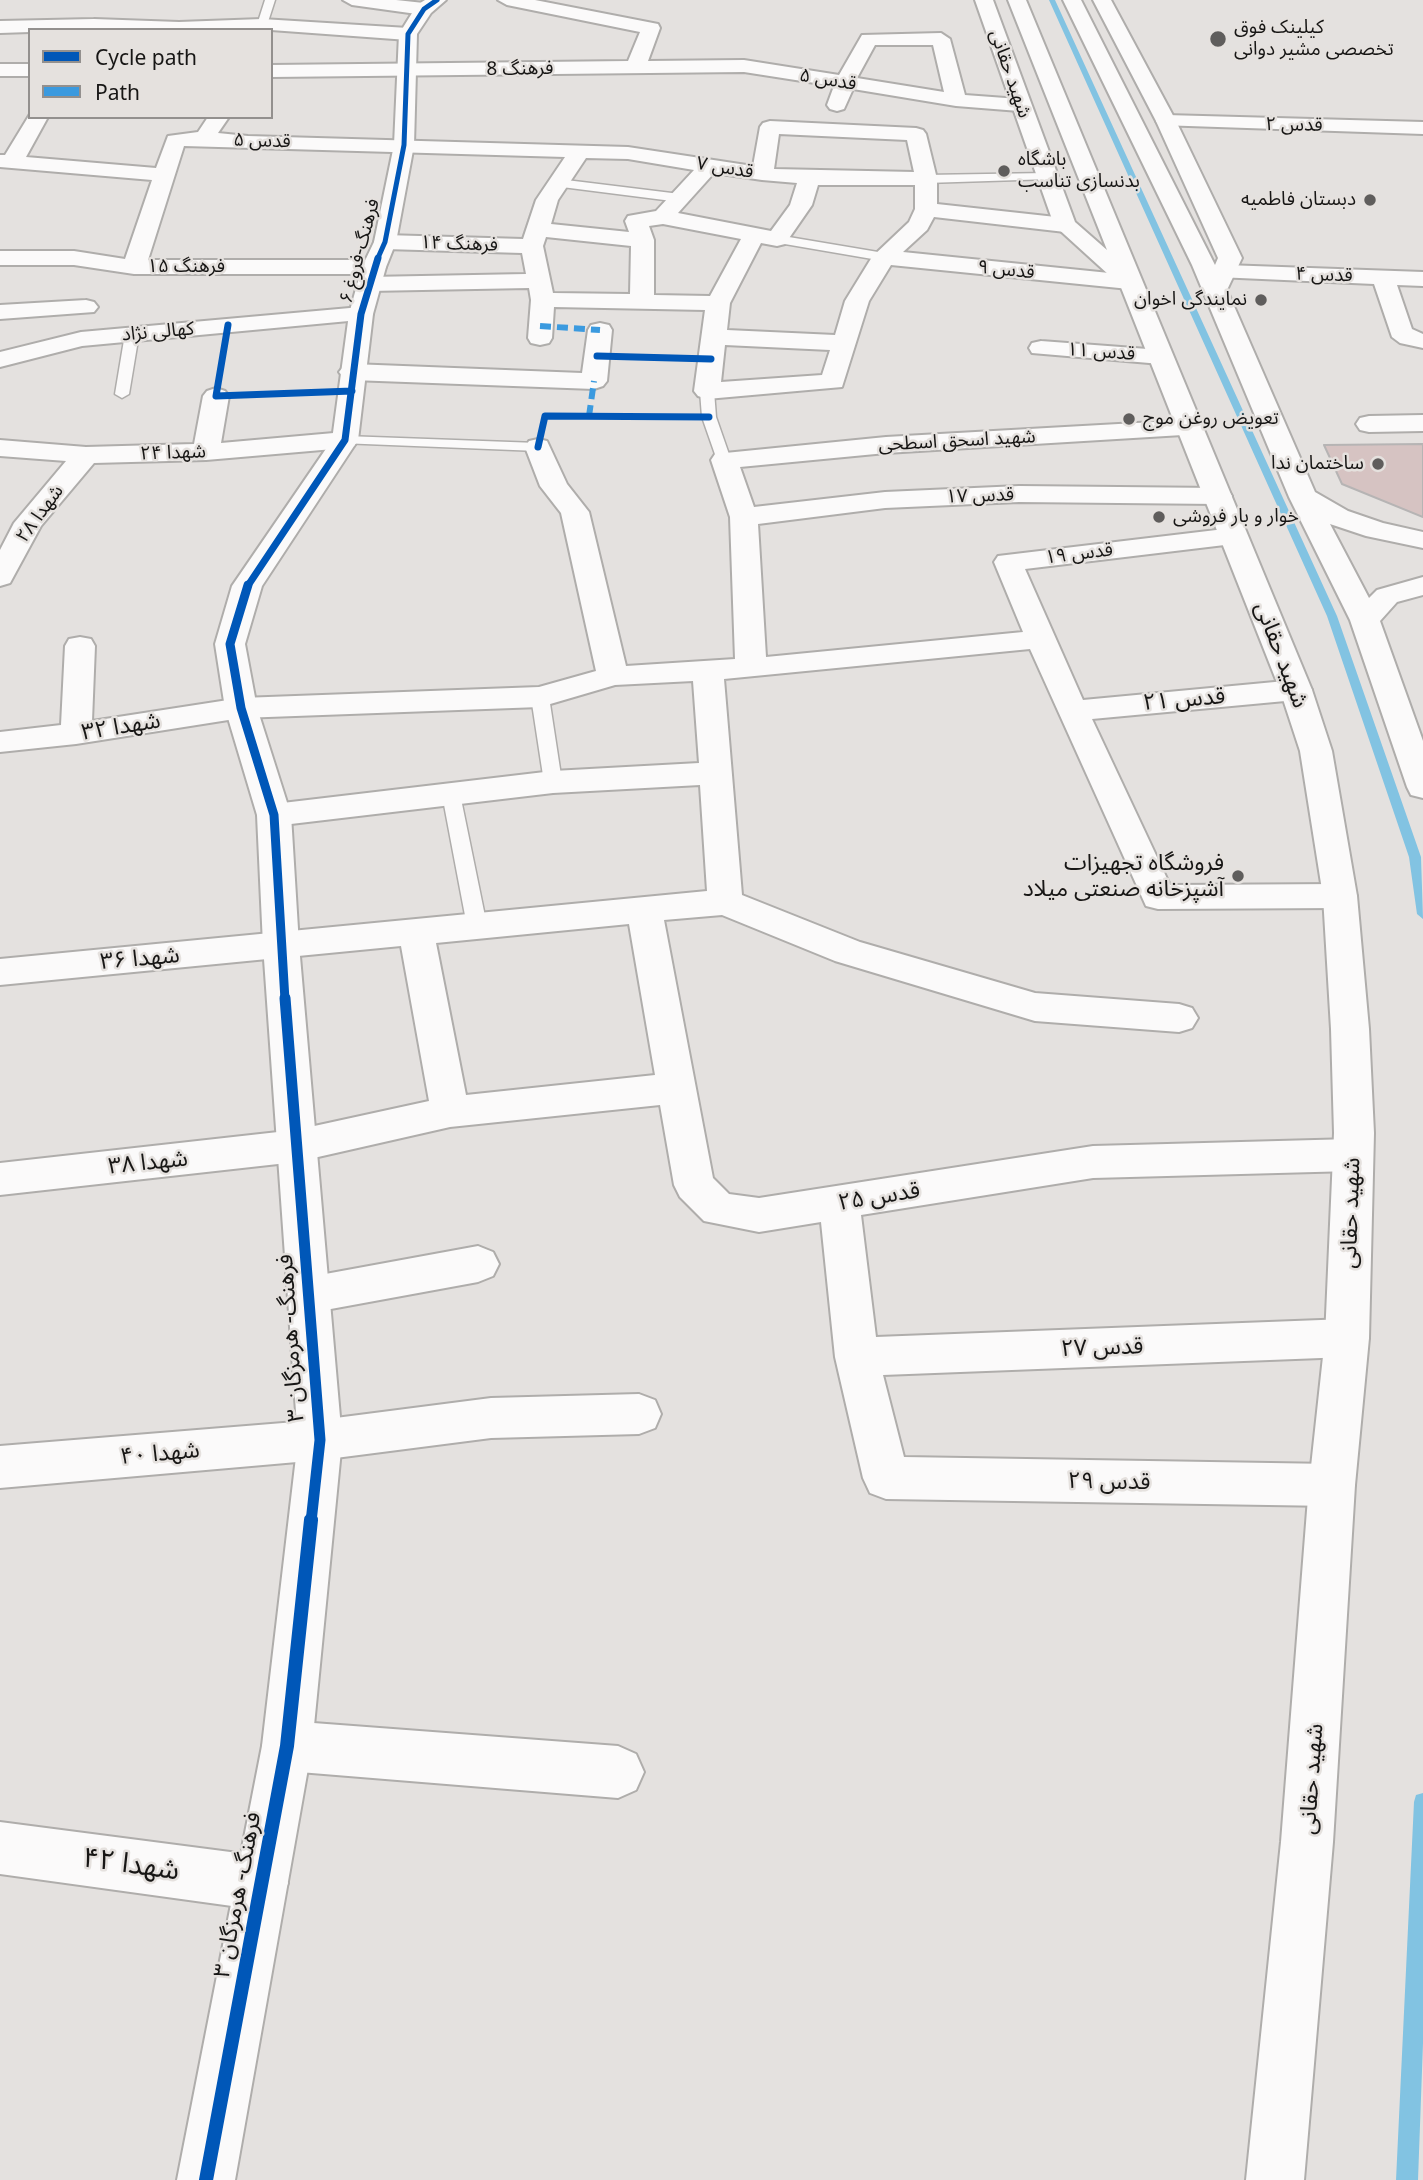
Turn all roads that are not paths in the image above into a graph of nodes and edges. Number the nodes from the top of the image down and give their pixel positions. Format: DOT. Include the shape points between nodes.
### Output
graph roads {
  1 [pos="270,0"];
  2 [pos="352,0"];
  3 [pos="507,0"];
  4 [pos="984,0"];
  5 [pos="1017,0"];
  6 [pos="1072,0"];
  7 [pos="1102,0"];
  8 [pos="431,4"];
  9 [pos="0,27"];
  10 [pos="57,28"];
  11 [pos="170,28"];
  12 [pos="262,28"];
  13 [pos="273,28"];
  14 [pos="408,34"];
  15 [pos="636,66"];
  16 [pos="0,71"];
  17 [pos="28,71"];
  18 [pos="273,71"];
  19 [pos="405,72"];
  20 [pos="845,83"];
  21 [pos="956,100"];
  22 [pos="1019,104"];
  23 [pos="37,119"];
  24 [pos="218,119"];
  25 [pos="1166,121"];
  26 [pos="829,128"];
  27 [pos="1423,128"];
  28 [pos="204,138"];
  29 [pos="404,145"];
  30 [pos="580,151"];
  31 [pos="6,161"];
  32 [pos="709,166"];
  33 [pos="762,174"];
  34 [pos="165,175"];
  35 [pos="1047,177"];
  36 [pos="809,178"];
  37 [pos="926,179"];
  38 [pos="558,183"];
  39 [pos="680,198"];
  40 [pos="926,209"];
  41 [pos="663,217"];
  42 [pos="1065,225"];
  43 [pos="535,237"];
  44 [pos="766,237"];
  45 [pos="643,240"];
  46 [pos="384,242"];
  47 [pos="884,257"];
  48 [pos="0,258"];
  49 [pos="98,263"];
  50 [pos="134,267"];
  51 [pos="1125,271"];
  52 [pos="371,276"];
  53 [pos="1215,276"];
  54 [pos="1383,277"];
  55 [pos="1423,279"];
  56 [pos="541,291"];
  57 [pos="642,301"];
  58 [pos="718,303"];
  59 [pos="86,307"];
  60 [pos="0,312"];
  61 [pos="361,314"];
  62 [pos="600,330"];
  63 [pos="132,334"];
  64 [pos="713,337"];
  65 [pos="540,338"];
  66 [pos="81,339"];
  67 [pos="1423,341"];
  68 [pos="843,343"];
  69 [pos="1041,348"];
  70 [pos="1161,357"];
  71 [pos="0,360"];
  72 [pos="352,372"];
  73 [pos="707,391"];
  74 [pos="122,394"];
  75 [pos="216,396"];
  76 [pos="1369,424"];
  77 [pos="1423,424"];
  78 [pos="1190,428"];
  79 [pos="345,440"];
  80 [pos="538,447"];
  81 [pos="0,448"];
  82 [pos="206,452"];
  83 [pos="86,455"];
  84 [pos="724,460"];
  85 [pos="1218,496"];
  86 [pos="1303,497"];
  87 [pos="300,510"];
  88 [pos="744,517"];
  89 [pos="28,523"];
  90 [pos="0,526"];
  91 [pos="1233,536"];
  92 [pos="1423,540"];
  93 [pos="0,577"];
  94 [pos="1423,586"];
  95 [pos="1365,620"];
  96 [pos="1041,639"];
  97 [pos="80,646"];
  98 [pos="751,668"];
  99 [pos="708,671"];
  100 [pos="613,676"];
  101 [pos="1296,690"];
  102 [pos="540,697"];
  103 [pos="241,708"];
  104 [pos="1072,711"];
  105 [pos="76,734"];
  106 [pos="0,742"];
  107 [pos="715,773"];
  108 [pos="553,782"];
  109 [pos="1423,787"];
  110 [pos="451,794"];
  111 [pos="274,815"];
  112 [pos="1340,896"];
  113 [pos="725,902"];
  114 [pos="644,910"];
  115 [pos="477,926"];
  116 [pos="416,932"];
  117 [pos="281,946"];
  118 [pos="0,972"];
  119 [pos="1179,1018"];
  120 [pos="677,1088"];
  121 [pos="450,1112"];
  122 [pos="296,1146"];
  123 [pos="1352,1155"];
  124 [pos="0,1178"];
  125 [pos="839,1204"];
  126 [pos="478,1264"];
  127 [pos="309,1295"];
  128 [pos="1348,1338"];
  129 [pos="857,1357"];
  130 [pos="639,1414"];
  131 [pos="320,1440"];
  132 [pos="0,1467"];
  133 [pos="1332,1485"];
  134 [pos="287,1746"];
  135 [pos="618,1772"];
  136 [pos="0,1848"];
  137 [pos="261,1883"];
  138 [pos="206,2180"];
  139 [pos="1275,2180"];
  1 -- 12 [label="lane"];
  2 -- 8 [label="street"];
  3 -- 15 [label="street" via="651,28"];
  4 -- 22 [label="street, شهید حقانی"];
  5 -- 51 [label="street"];
  6 -- 53 [label="street"];
  7 -- 25 [label="street"];
  8 -- 14 [label="street, فرهنگ-فروغ ۶"];
  9 -- 10 [label="street"];
  10 -- 11 [label="street" via="97,19"];
  13 -- 14 [label="street"];
  14 -- 19 [label="street, فرهنگ-فروغ ۶"];
  15 -- 19 [label="street, فرهنگ 8"];
  15 -- 20 [label="street, قدس ۵" via="744,66"];
  16 -- 17 [label="street"];
  18 -- 19 [label="street, فرهنگ 8"];
  19 -- 29 [label="street, فرهنگ-فروغ ۶"];
  20 -- 21 [label="street, قدس ۵"];
  20 -- 21 [label="street" via="869,39 941,39"];
  20 -- 26 [label="street"];
  21 -- 22 [label="street, قدس ۵"];
  22 -- 35 [label="street, شهید حقانی"];
  23 -- 31 [label="street"];
  24 -- 28 [label="street"];
  25 -- 27 [label="street, قدس ۲"];
  25 -- 53 [label="street" via="1230,258"];
  26 -- 33 [label="street" via="770,127"];
  26 -- 37 [label="street" via="916,134"];
  28 -- 29 [label="street, قدس ۵"];
  28 -- 34 [label="street, قدس ۵" via="174,140"];
  29 -- 30 [label="street, قدس ۷"];
  29 -- 46 [label="street, فرهنگ-فروغ ۶"];
  30 -- 32 [label="street, قدس ۷" via="628,153"];
  30 -- 38 [label="street"];
  31 -- 34 [label="street"];
  32 -- 33 [label="street, قدس ۷"];
  32 -- 39 [label="street"];
  33 -- 36 [label="street, قدس ۷"];
  34 -- 50 [label="street"];
  35 -- 37 [label="lane, قدس ۷"];
  35 -- 42 [label="street, شهید حقانی"];
  36 -- 37 [label="street, قدس ۷"];
  36 -- 44 [label="street" via="801,205"];
  37 -- 40 [label="street"];
  38 -- 39 [label="lane"];
  38 -- 43 [label="street"];
  39 -- 41 [label="street"];
  40 -- 42 [label="street"];
  40 -- 47 [label="street" via="919,225"];
  41 -- 44 [label="street"];
  41 -- 45 [label="street" via="636,221"];
  42 -- 51 [label="street, شهید حقانی"];
  43 -- 45 [label="street, فرهنگ ۱۴"];
  43 -- 46 [label="street, فرهنگ ۱۴"];
  43 -- 56 [label="street"];
  44 -- 47 [label="lane"];
  44 -- 58 [label="street"];
  45 -- 57 [label="street"];
  46 -- 52 [label="street, فرهنگ-فروغ ۶"];
  47 -- 51 [label="street, قدس ۹"];
  47 -- 68 [label="street" via="857,301"];
  48 -- 49 [label="street, فرهنگ ۱۵" via="74,258"];
  49 -- 50 [label="street, فرهنگ ۱۵"];
  49 -- 59 [label="street"];
  50 -- 52 [label="street, فرهنگ ۱۵"];
  51 -- 70 [label="street, شهید حقانی"];
  52 -- 56 [label="street, فرهنگ ۱۵"];
  52 -- 61 [label="street, فرهنگ-فروغ ۶"];
  53 -- 54 [label="street, قدس ۴"];
  53 -- 86 [label="street"];
  54 -- 55 [label="street, قدس ۴"];
  54 -- 67 [label="street" via="1401,332"];
  56 -- 57 [label="street, فرهنگ ۱۵"];
  56 -- 65 [label="street"];
  57 -- 58 [label="street, فرهنگ ۱۵"];
  58 -- 64 [label="street"];
  59 -- 60 [label="street"];
  59 -- 66 [label="street"];
  61 -- 63 [label="street, کهالی نژاد"];
  61 -- 72 [label="street, فرهنگ-فروغ ۶"];
  62 -- 72 [label="street" via="594,381"];
  63 -- 66 [label="street, کهالی نژاد"];
  63 -- 74 [label="lane"];
  64 -- 68 [label="street"];
  64 -- 73 [label="street"];
  66 -- 71 [label="street, کهالی نژاد"];
  68 -- 73 [label="street" via="833,382"];
  69 -- 70 [label="street, قدس ۱۱"];
  70 -- 78 [label="street, شهید حقانی"];
  72 -- 79 [label="street, فرهنگ-فروغ ۶"];
  73 -- 84 [label="lane" via="709,417"];
  75 -- 82 [label="street"];
  76 -- 77 [label="street"];
  78 -- 84 [label="street, شهید اسحق اسطحی" via="886,445"];
  78 -- 85 [label="street, شهید حقانی"];
  79 -- 80 [label="lane"];
  79 -- 82 [label="street, شهدا ۲۴"];
  79 -- 87 [label="street, فرهنگ-فروغ ۶"];
  80 -- 100 [label="street" via="554,486 575,512"];
  81 -- 83 [label="street, شهدا ۲۴"];
  82 -- 83 [label="street, شهدا ۲۴"];
  83 -- 89 [label="street, شهدا ۲۸"];
  84 -- 88 [label="street"];
  85 -- 88 [label="street, قدس ۱۷" via="912,498"];
  85 -- 91 [label="street, شهید حقانی"];
  86 -- 92 [label="street" via="1338,517"];
  86 -- 95 [label="street"];
  87 -- 103 [label="street, فرهنگ- هرمزگان ۳" via="247,586 230,644"];
  88 -- 98 [label="street"];
  89 -- 90 [label="street"];
  89 -- 93 [label="street, شهدا ۲۸"];
  91 -- 96 [label="street, قدس ۱۹" via="1008,562"];
  91 -- 101 [label="street, شهید حقانی"];
  94 -- 95 [label="street" via="1387,596"];
  95 -- 109 [label="street"];
  96 -- 98 [label="street, شهدا ۳۲"];
  96 -- 104 [label="street"];
  97 -- 105 [label="street"];
  98 -- 99 [label="street, شهدا ۳۲"];
  99 -- 100 [label="street, شهدا ۳۲"];
  99 -- 107 [label="street"];
  100 -- 102 [label="street, شهدا ۳۲"];
  101 -- 104 [label="street, قدس ۲۱"];
  101 -- 112 [label="street, شهید حقانی" via="1316,751"];
  102 -- 103 [label="street, شهدا ۳۲"];
  102 -- 108 [label="lane"];
  103 -- 105 [label="street, شهدا ۳۲"];
  103 -- 111 [label="street, فرهنگ- هرمزگان ۳"];
  104 -- 112 [label="street" via="1158,897"];
  105 -- 106 [label="street, شهدا ۳۲"];
  107 -- 108 [label="street"];
  107 -- 113 [label="street"];
  108 -- 110 [label="street"];
  110 -- 111 [label="street"];
  110 -- 115 [label="lane"];
  111 -- 117 [label="street, فرهنگ- هرمزگان ۳"];
  112 -- 123 [label="street, شهید حقانی" via="1350,1029"];
  113 -- 114 [label="street, شهدا ۳۶"];
  113 -- 119 [label="street" via="848,952 1035,1007"];
  114 -- 115 [label="street, شهدا ۳۶"];
  114 -- 120 [label="street, قدس ۲۵"];
  115 -- 116 [label="street, شهدا ۳۶"];
  116 -- 117 [label="street, شهدا ۳۶"];
  116 -- 121 [label="street"];
  117 -- 118 [label="street, شهدا ۳۶"];
  117 -- 122 [label="street, فرهنگ- هرمزگان ۳"];
  120 -- 121 [label="street, شهدا ۳۸"];
  120 -- 125 [label="street, قدس ۲۵" via="694,1185 718,1209 759,1215"];
  121 -- 122 [label="street, شهدا ۳۸"];
  122 -- 124 [label="street, شهدا ۳۸"];
  122 -- 127 [label="street, فرهنگ- هرمزگان ۳"];
  123 -- 125 [label="street, قدس ۲۵" via="1093,1161"];
  123 -- 128 [label="street, شهید حقانی"];
  125 -- 129 [label="street"];
  126 -- 127 [label="street"];
  127 -- 131 [label="street, فرهنگ- هرمزگان ۳"];
  128 -- 129 [label="street, قدس ۲۷"];
  128 -- 133 [label="street, شهید حقانی"];
  129 -- 133 [label="street, قدس ۲۹" via="886,1478"];
  130 -- 131 [label="street, شهدا ۴۰" via="491,1418"];
  131 -- 132 [label="street, شهدا ۴۰"];
  131 -- 134 [label="street, فرهنگ- هرمزگان ۳"];
  133 -- 139 [label="street, شهید حقانی" via="1307,1842"];
  134 -- 135 [label="street"];
  134 -- 137 [label="street, فرهنگ- هرمزگان ۳"];
  136 -- 137 [label="street, شهدا ۴۲"];
  137 -- 138 [label="street, فرهنگ- هرمزگان ۳"];
}
